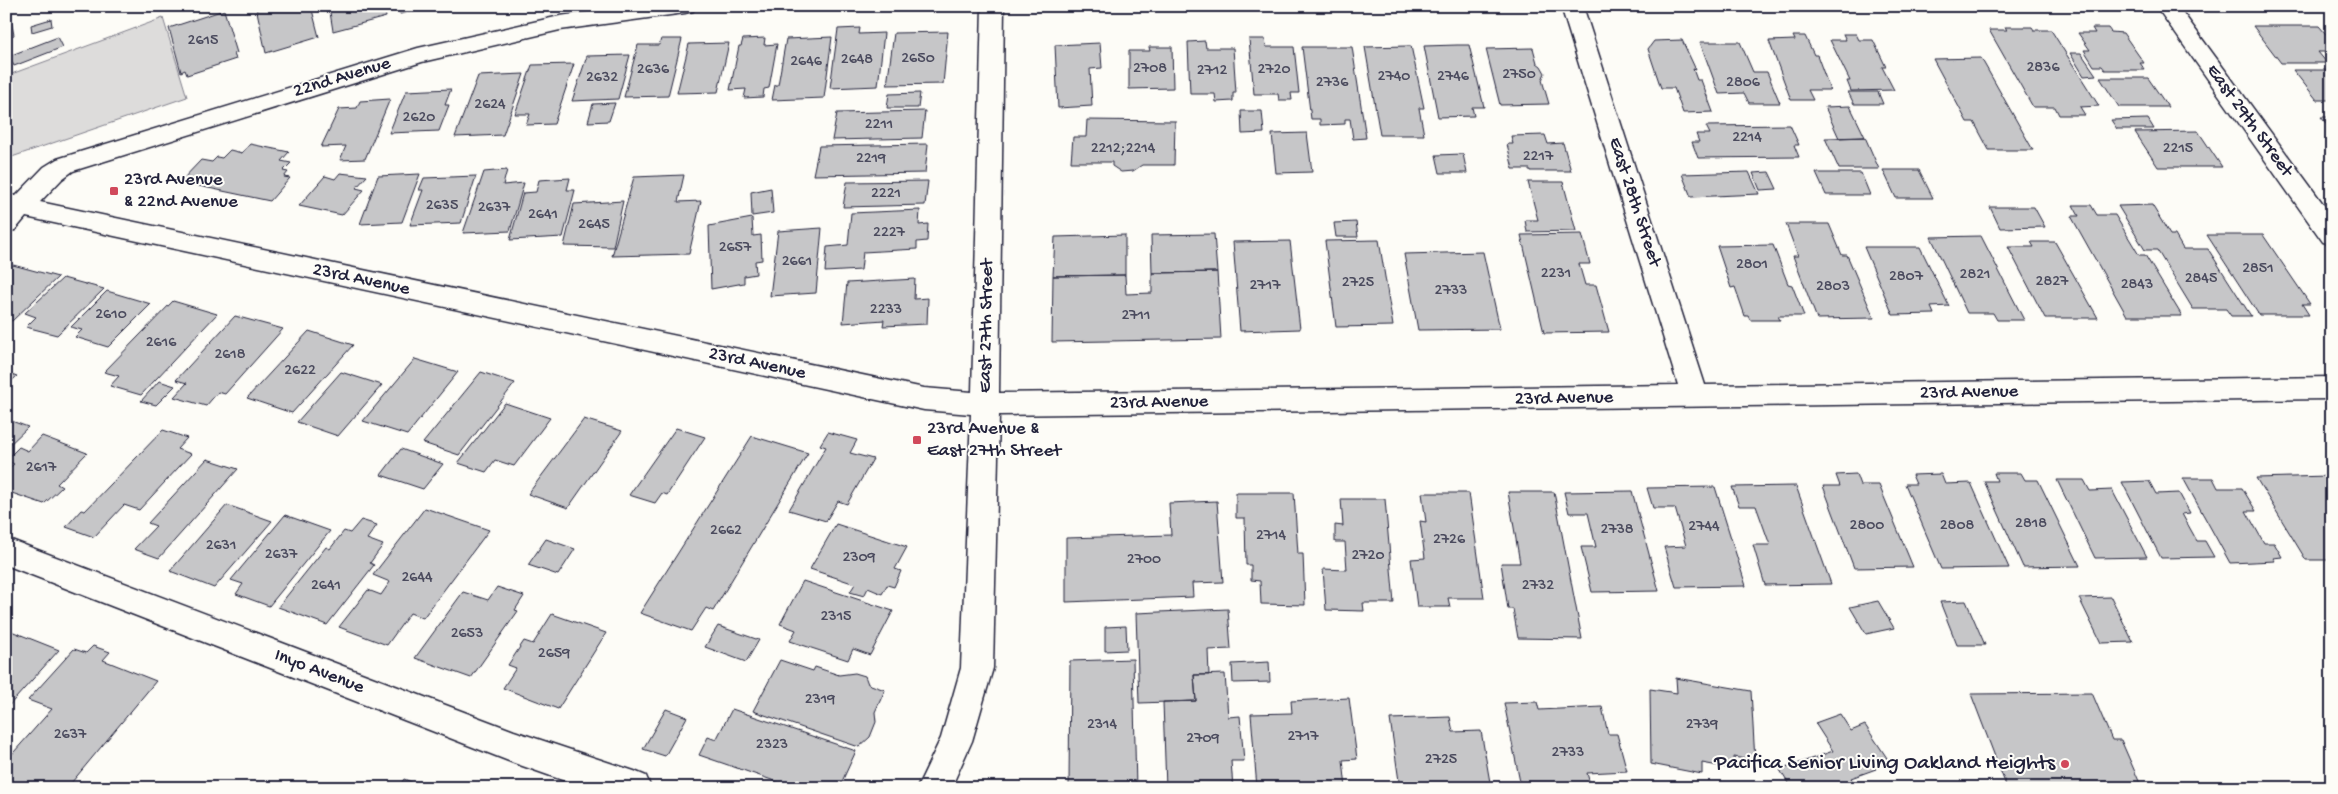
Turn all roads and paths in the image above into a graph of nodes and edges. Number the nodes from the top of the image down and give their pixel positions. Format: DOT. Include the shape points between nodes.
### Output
graph roads {
  1 [pos="685,6"];
  2 [pos="993,6"];
  3 [pos="1572,6"];
  4 [pos="2167,6"];
  5 [pos="11,211"];
  6 [pos="2332,235"];
  7 [pos="2332,388"];
  8 [pos="1695,397"];
  9 [pos="986,404"];
  10 [pos="6,551"];
  11 [pos="634,788"];
  12 [pos="934,788"];
  1 -- 5 [label="street, 22nd Avenue" via="532,29 418,55 262,102 65,165"];
  2 -- 9 [label="street, East 27th Street"];
  3 -- 8 [label="street, East 28th Street"];
  4 -- 6 [label="street, East 29th Street"];
  5 -- 9 [label="street, 23rd Avenue" via="924,399"];
  7 -- 8 [label="street, 23rd Avenue"];
  8 -- 9 [label="street, 23rd Avenue"];
  9 -- 12 [label="street, East 27th Street" via="976,668 956,741"];
  10 -- 11 [label="street, Inyo Avenue" via="514,747"];
}
